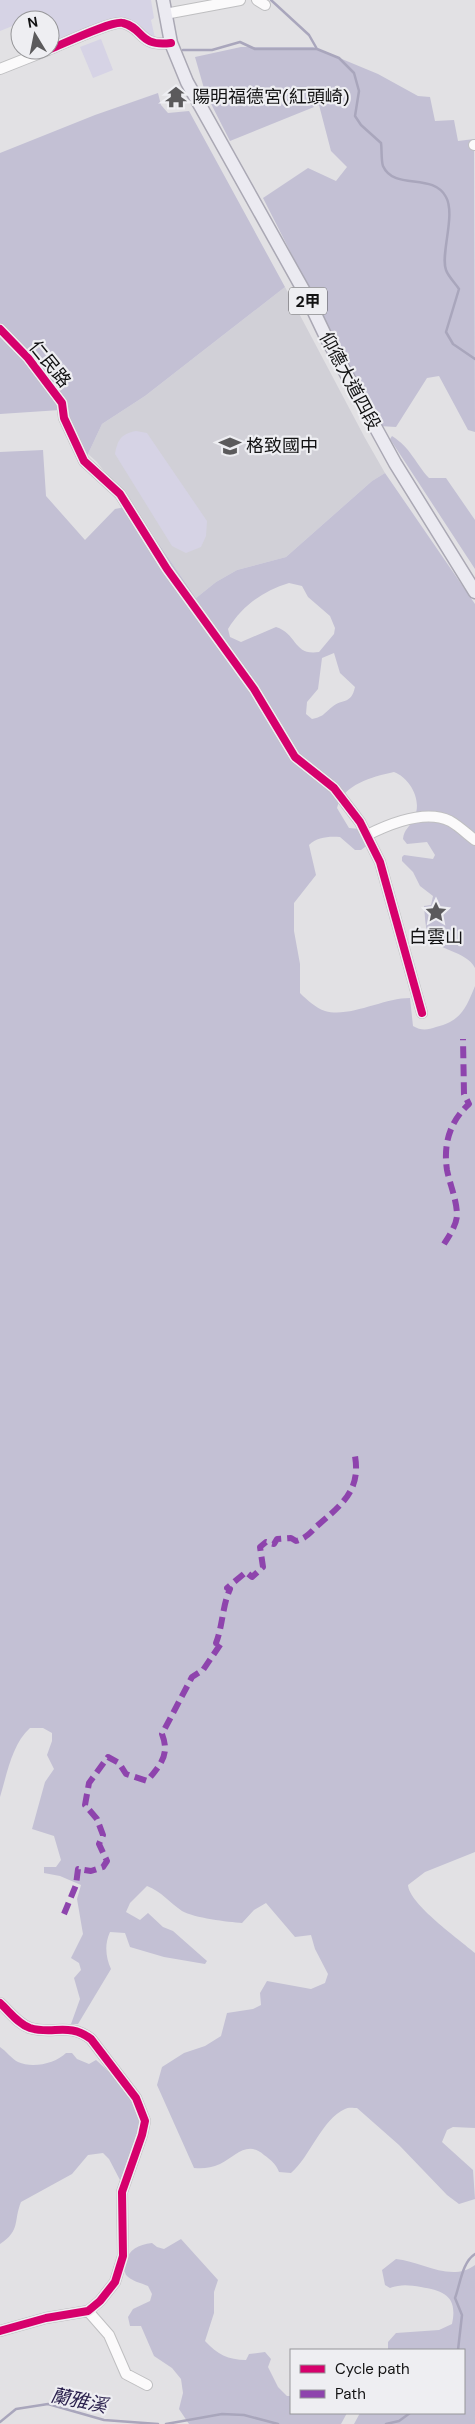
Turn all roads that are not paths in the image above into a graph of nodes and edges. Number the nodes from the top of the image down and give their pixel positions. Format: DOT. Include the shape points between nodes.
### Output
graph roads {
  1 [pos="163,0"];
  2 [pos="240,0"];
  3 [pos="165,14"];
  4 [pos="172,43"];
  5 [pos="60,46"];
  6 [pos="24,60"];
  7 [pos="0,70"];
  8 [pos="0,330"];
  9 [pos="475,592"];
  10 [pos="367,835"];
  11 [pos="475,840"];
  12 [pos="422,1013"];
  13 [pos="0,2003"];
  14 [pos="88,2311"];
  15 [pos="0,2331"];
  16 [pos="146,2385"];
  1 -- 3 [label="main road, 仰德大道四段 / 2甲"];
  2 -- 3 [label="street"];
  3 -- 4 [label="main road, 仰德大道四段 / 2甲"];
  4 -- 5 [label="street" via="151,42 122,22"];
  4 -- 9 [label="main road, 仰德大道四段 / 2甲" via="187,82 305,293 381,438"];
  6 -- 7 [label="street"];
  8 -- 10 [label="street, 仁民路" via="28,358 62,403 64,418 84,461 120,494 167,569 254,689 295,757 334,788"];
  10 -- 11 [label="street" via="410,820 439,818 450,821"];
  10 -- 12 [label="street, 仁民路" via="380,862"];
  13 -- 14 [label="street" via="30,2028 70,2029 90,2039 136,2098 145,2122 122,2192 123,2256 118,2273 100,2301"];
  14 -- 15 [label="street"];
  14 -- 16 [label="street" via="109,2335 126,2374"];
}
